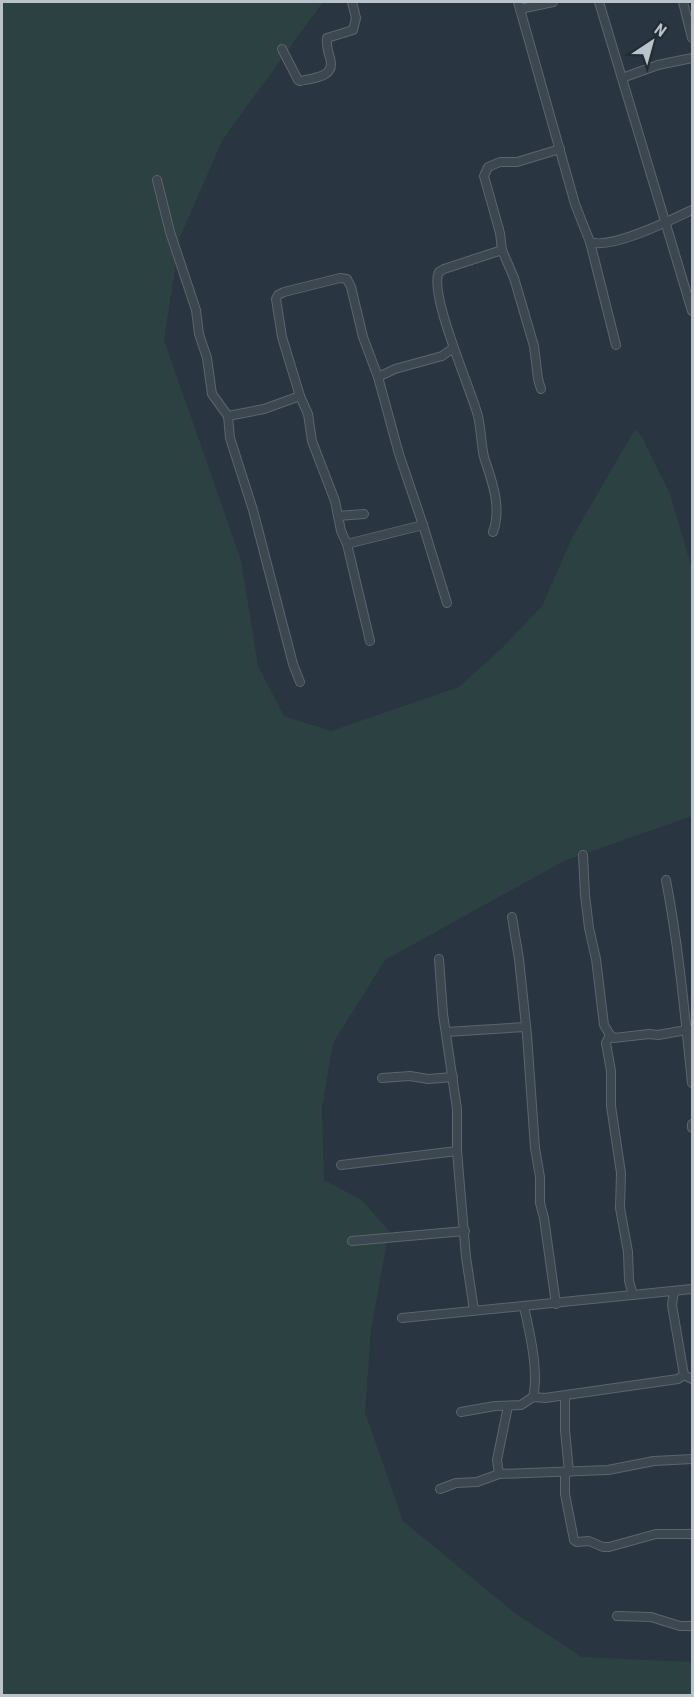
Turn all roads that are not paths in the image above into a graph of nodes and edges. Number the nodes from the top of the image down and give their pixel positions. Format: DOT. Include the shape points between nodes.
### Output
graph roads {
  1 [pos="352,2"];
  2 [pos="553,2"];
  3 [pos="599,2"];
  4 [pos="682,2"];
  5 [pos="519,5"];
  6 [pos="693,38"];
  7 [pos="282,49"];
  8 [pos="693,58"];
  9 [pos="622,78"];
  10 [pos="560,149"];
  11 [pos="157,180"];
  12 [pos="693,210"];
  13 [pos="666,223"];
  14 [pos="590,242"];
  15 [pos="502,250"];
  16 [pos="693,311"];
  17 [pos="616,345"];
  18 [pos="452,349"];
  19 [pos="378,377"];
  20 [pos="541,389"];
  21 [pos="300,396"];
  22 [pos="228,416"];
  23 [pos="364,514"];
  24 [pos="338,516"];
  25 [pos="423,525"];
  26 [pos="493,532"];
  27 [pos="347,544"];
  28 [pos="447,603"];
  29 [pos="370,641"];
  30 [pos="300,682"];
  31 [pos="583,855"];
  32 [pos="666,880"];
  33 [pos="512,917"];
  34 [pos="439,959"];
  35 [pos="525,1027"];
  36 [pos="690,1030"];
  37 [pos="446,1032"];
  38 [pos="610,1035"];
  39 [pos="453,1077"];
  40 [pos="382,1078"];
  41 [pos="693,1083"];
  42 [pos="457,1151"];
  43 [pos="341,1165"];
  44 [pos="465,1231"];
  45 [pos="352,1241"];
  46 [pos="693,1289"];
  47 [pos="674,1291"];
  48 [pos="633,1295"];
  49 [pos="556,1304"];
  50 [pos="524,1308"];
  51 [pos="474,1310"];
  52 [pos="402,1318"];
  53 [pos="684,1375"];
  54 [pos="693,1379"];
  55 [pos="565,1396"];
  56 [pos="533,1397"];
  57 [pos="508,1406"];
  58 [pos="461,1412"];
  59 [pos="693,1459"];
  60 [pos="567,1472"];
  61 [pos="499,1474"];
  62 [pos="440,1489"];
  63 [pos="693,1534"];
  64 [pos="617,1616"];
  65 [pos="693,1626"];
  1 -- 7 [label="street" via="356,18 353,30 327,38 332,62 327,74 297,80"];
  2 -- 5 [label="street"];
  3 -- 9 [label="street"];
  4 -- 6 [label="street"];
  5 -- 10 [label="street"];
  8 -- 9 [label="street"];
  9 -- 13 [label="street"];
  10 -- 14 [label="street"];
  10 -- 15 [label="street" via="517,162 493,164 485,171"];
  11 -- 22 [label="street" via="196,310 212,394"];
  12 -- 13 [label="street"];
  13 -- 14 [label="street" via="605,244"];
  13 -- 16 [label="street"];
  14 -- 17 [label="street"];
  15 -- 18 [label="street" via="444,269 436,277"];
  15 -- 20 [label="street" via="534,346"];
  18 -- 19 [label="street" via="442,356"];
  18 -- 26 [label="street" via="479,418 498,513"];
  19 -- 21 [label="street" via="363,337 351,286 347,279 340,278 284,292 276,299 282,337"];
  19 -- 25 [label="street"];
  21 -- 22 [label="street"];
  21 -- 24 [label="street"];
  22 -- 30 [label="street" via="230,438 254,510"];
  23 -- 24 [label="street"];
  24 -- 27 [label="street"];
  25 -- 27 [label="street"];
  25 -- 28 [label="street"];
  27 -- 29 [label="street"];
  31 -- 38 [label="street" via="585,896 604,1025"];
  32 -- 36 [label="street"];
  33 -- 35 [label="street"];
  34 -- 37 [label="street"];
  35 -- 37 [label="street"];
  35 -- 49 [label="street" via="540,1203"];
  36 -- 38 [label="street" via="614,1038"];
  36 -- 41 [label="street"];
  37 -- 39 [label="street"];
  38 -- 48 [label="street" via="606,1043 621,1173 620,1208"];
  39 -- 40 [label="street"];
  39 -- 42 [label="street"];
  42 -- 43 [label="street"];
  42 -- 44 [label="street"];
  44 -- 45 [label="street"];
  44 -- 51 [label="street"];
  46 -- 47 [label="street"];
  47 -- 48 [label="street"];
  47 -- 53 [label="street" via="672,1305"];
  48 -- 49 [label="street"];
  49 -- 50 [label="street"];
  50 -- 51 [label="street"];
  50 -- 56 [label="street" via="532,1347"];
  51 -- 52 [label="street"];
  53 -- 54 [label="street"];
  53 -- 55 [label="street"];
  55 -- 56 [label="street"];
  55 -- 60 [label="street"];
  56 -- 57 [label="street" via="521,1405"];
  57 -- 58 [label="street"];
  57 -- 61 [label="street" via="497,1460"];
  59 -- 60 [label="street"];
  60 -- 61 [label="street"];
  60 -- 63 [label="street" via="566,1500 577,1542 589,1540 609,1547 656,1534"];
  61 -- 62 [label="street"];
  64 -- 65 [label="street" via="651,1617"];
}
